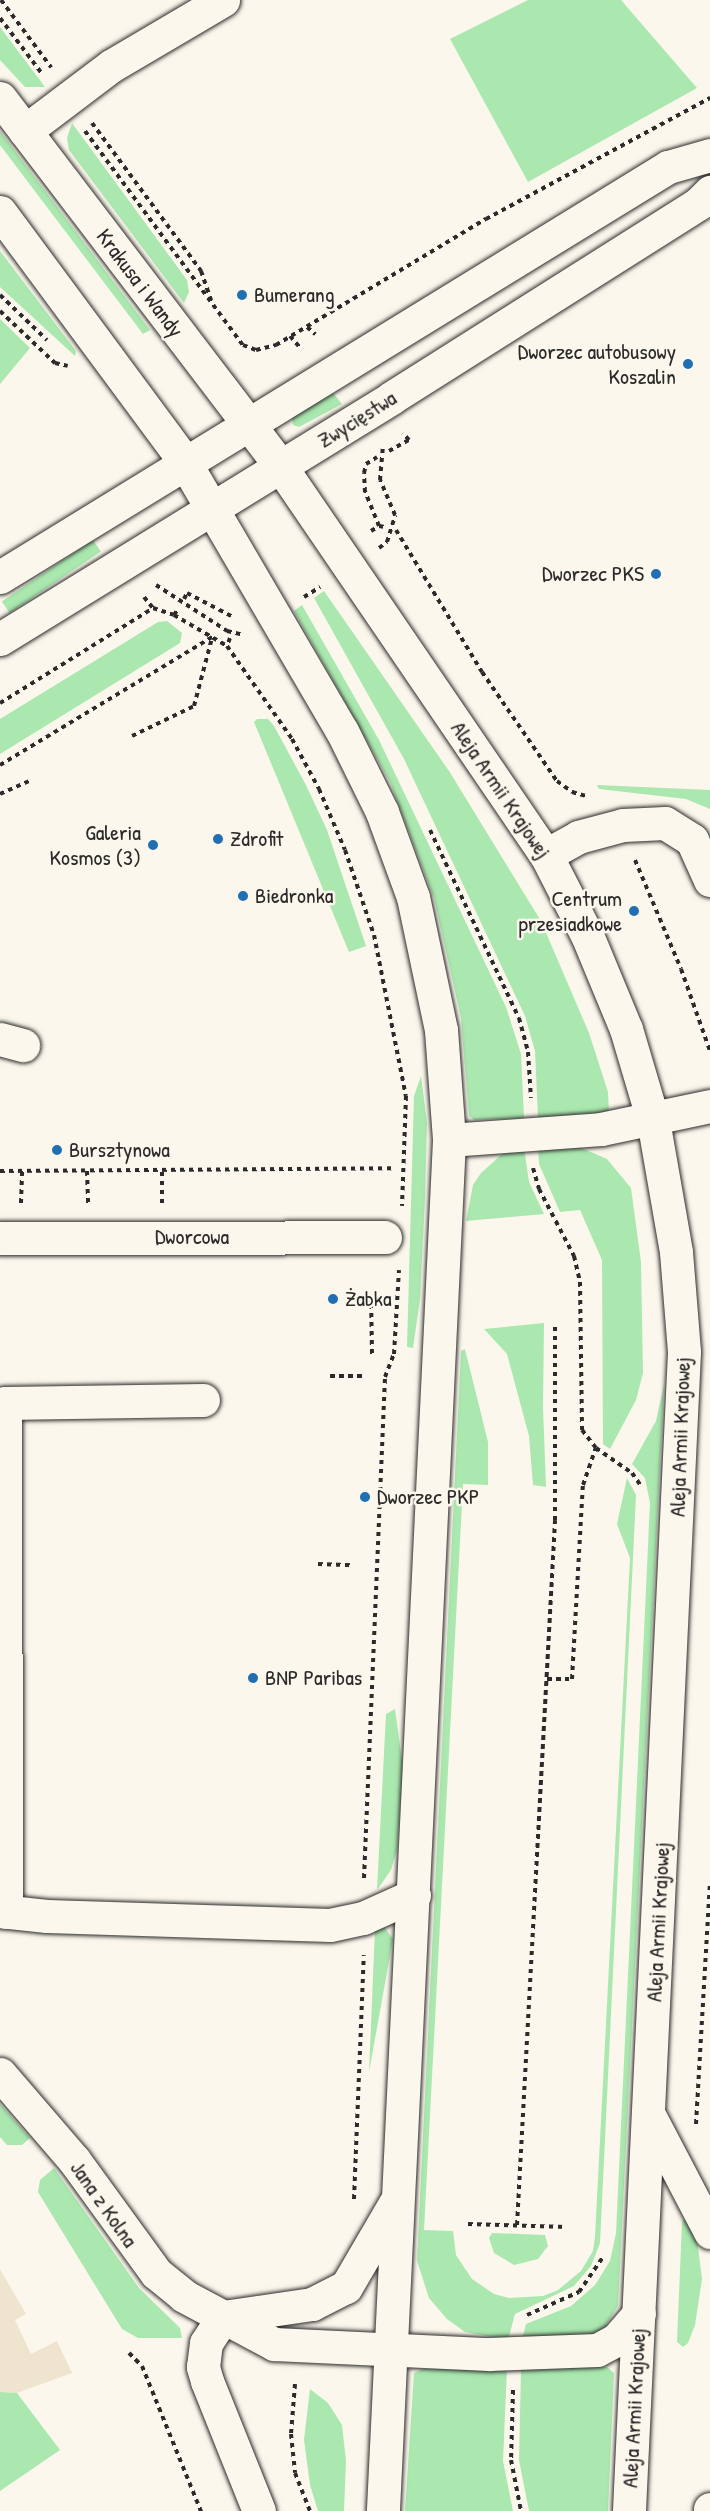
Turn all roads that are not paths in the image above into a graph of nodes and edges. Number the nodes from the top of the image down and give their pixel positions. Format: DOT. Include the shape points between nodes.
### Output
graph roads {
  1 [pos="223,0"];
  2 [pos="0,98"];
  3 [pos="25,131"];
  4 [pos="710,155"];
  5 [pos="710,192"];
  6 [pos="0,212"];
  7 [pos="248,424"];
  8 [pos="184,461"];
  9 [pos="281,467"];
  10 [pos="211,508"];
  11 [pos="0,577"];
  12 [pos="0,639"];
  13 [pos="546,855"];
  14 [pos="710,880"];
  15 [pos="710,1106"];
  16 [pos="653,1120"];
  17 [pos="449,1140"];
  18 [pos="0,1238"];
  19 [pos="375,1244"];
  20 [pos="203,1400"];
  21 [pos="2,1403"];
  22 [pos="414,1895"];
  23 [pos="3,1911"];
  24 [pos="0,2074"];
  25 [pos="649,2115"];
  26 [pos="400,2194"];
  27 [pos="710,2232"];
  28 [pos="639,2314"];
  29 [pos="223,2317"];
  30 [pos="393,2351"];
  31 [pos="259,2511"];
  32 [pos="383,2511"];
  33 [pos="629,2511"];
  1 -- 3 [label="street" via="111,66"];
  2 -- 3 [label="street, Krakusa i Wandy"];
  3 -- 7 [label="street, Krakusa i Wandy"];
  4 -- 7 [label="street" via="668,167"];
  5 -- 9 [label="street, Zwycięstwa" via="699,203"];
  6 -- 8 [label="street"];
  7 -- 8 [label="street"];
  7 -- 9 [label="street, Krakusa i Wandy"];
  8 -- 10 [label="street"];
  8 -- 11 [label="street"];
  9 -- 10 [label="street, Zwycięstwa"];
  9 -- 13 [label="street, Aleja Armii Krajowej"];
  10 -- 12 [label="street, Zwycięstwa"];
  10 -- 17 [label="street" via="342,731 382,812 413,897 430,964 441,1030"];
  13 -- 14 [label="street" via="578,837 624,825 665,823 692,840"];
  13 -- 16 [label="street, Aleja Armii Krajowej" via="587,935 621,1018"];
  15 -- 16 [label="street"];
  16 -- 17 [label="street" via="601,1129"];
  16 -- 25 [label="street, Aleja Armii Krajowej" via="676,1252 684,1352"];
  17 -- 22 [label="street"];
  18 -- 19 [label="street, Dworcowa"];
  20 -- 21 [label="street"];
  21 -- 23 [label="street"];
  22 -- 23 [label="street" via="363,1918 330,1925 47,1917"];
  22 -- 26 [label="street"];
  24 -- 29 [label="street, Jana z Kolna" via="74,2160 156,2273 184,2296"];
  25 -- 27 [label="street"];
  25 -- 28 [label="street, Aleja Armii Krajowej"];
  26 -- 29 [label="street" via="358,2272 332,2296 300,2306"];
  26 -- 30 [label="street"];
  28 -- 30 [label="street, Jana z Kolna" via="616,2340 597,2350 489,2354"];
  28 -- 33 [label="street, Aleja Armii Krajowej"];
  29 -- 30 [label="street, Jana z Kolna" via="274,2344"];
  29 -- 31 [label="street" via="206,2343 203,2367"];
  30 -- 32 [label="street"];
}
